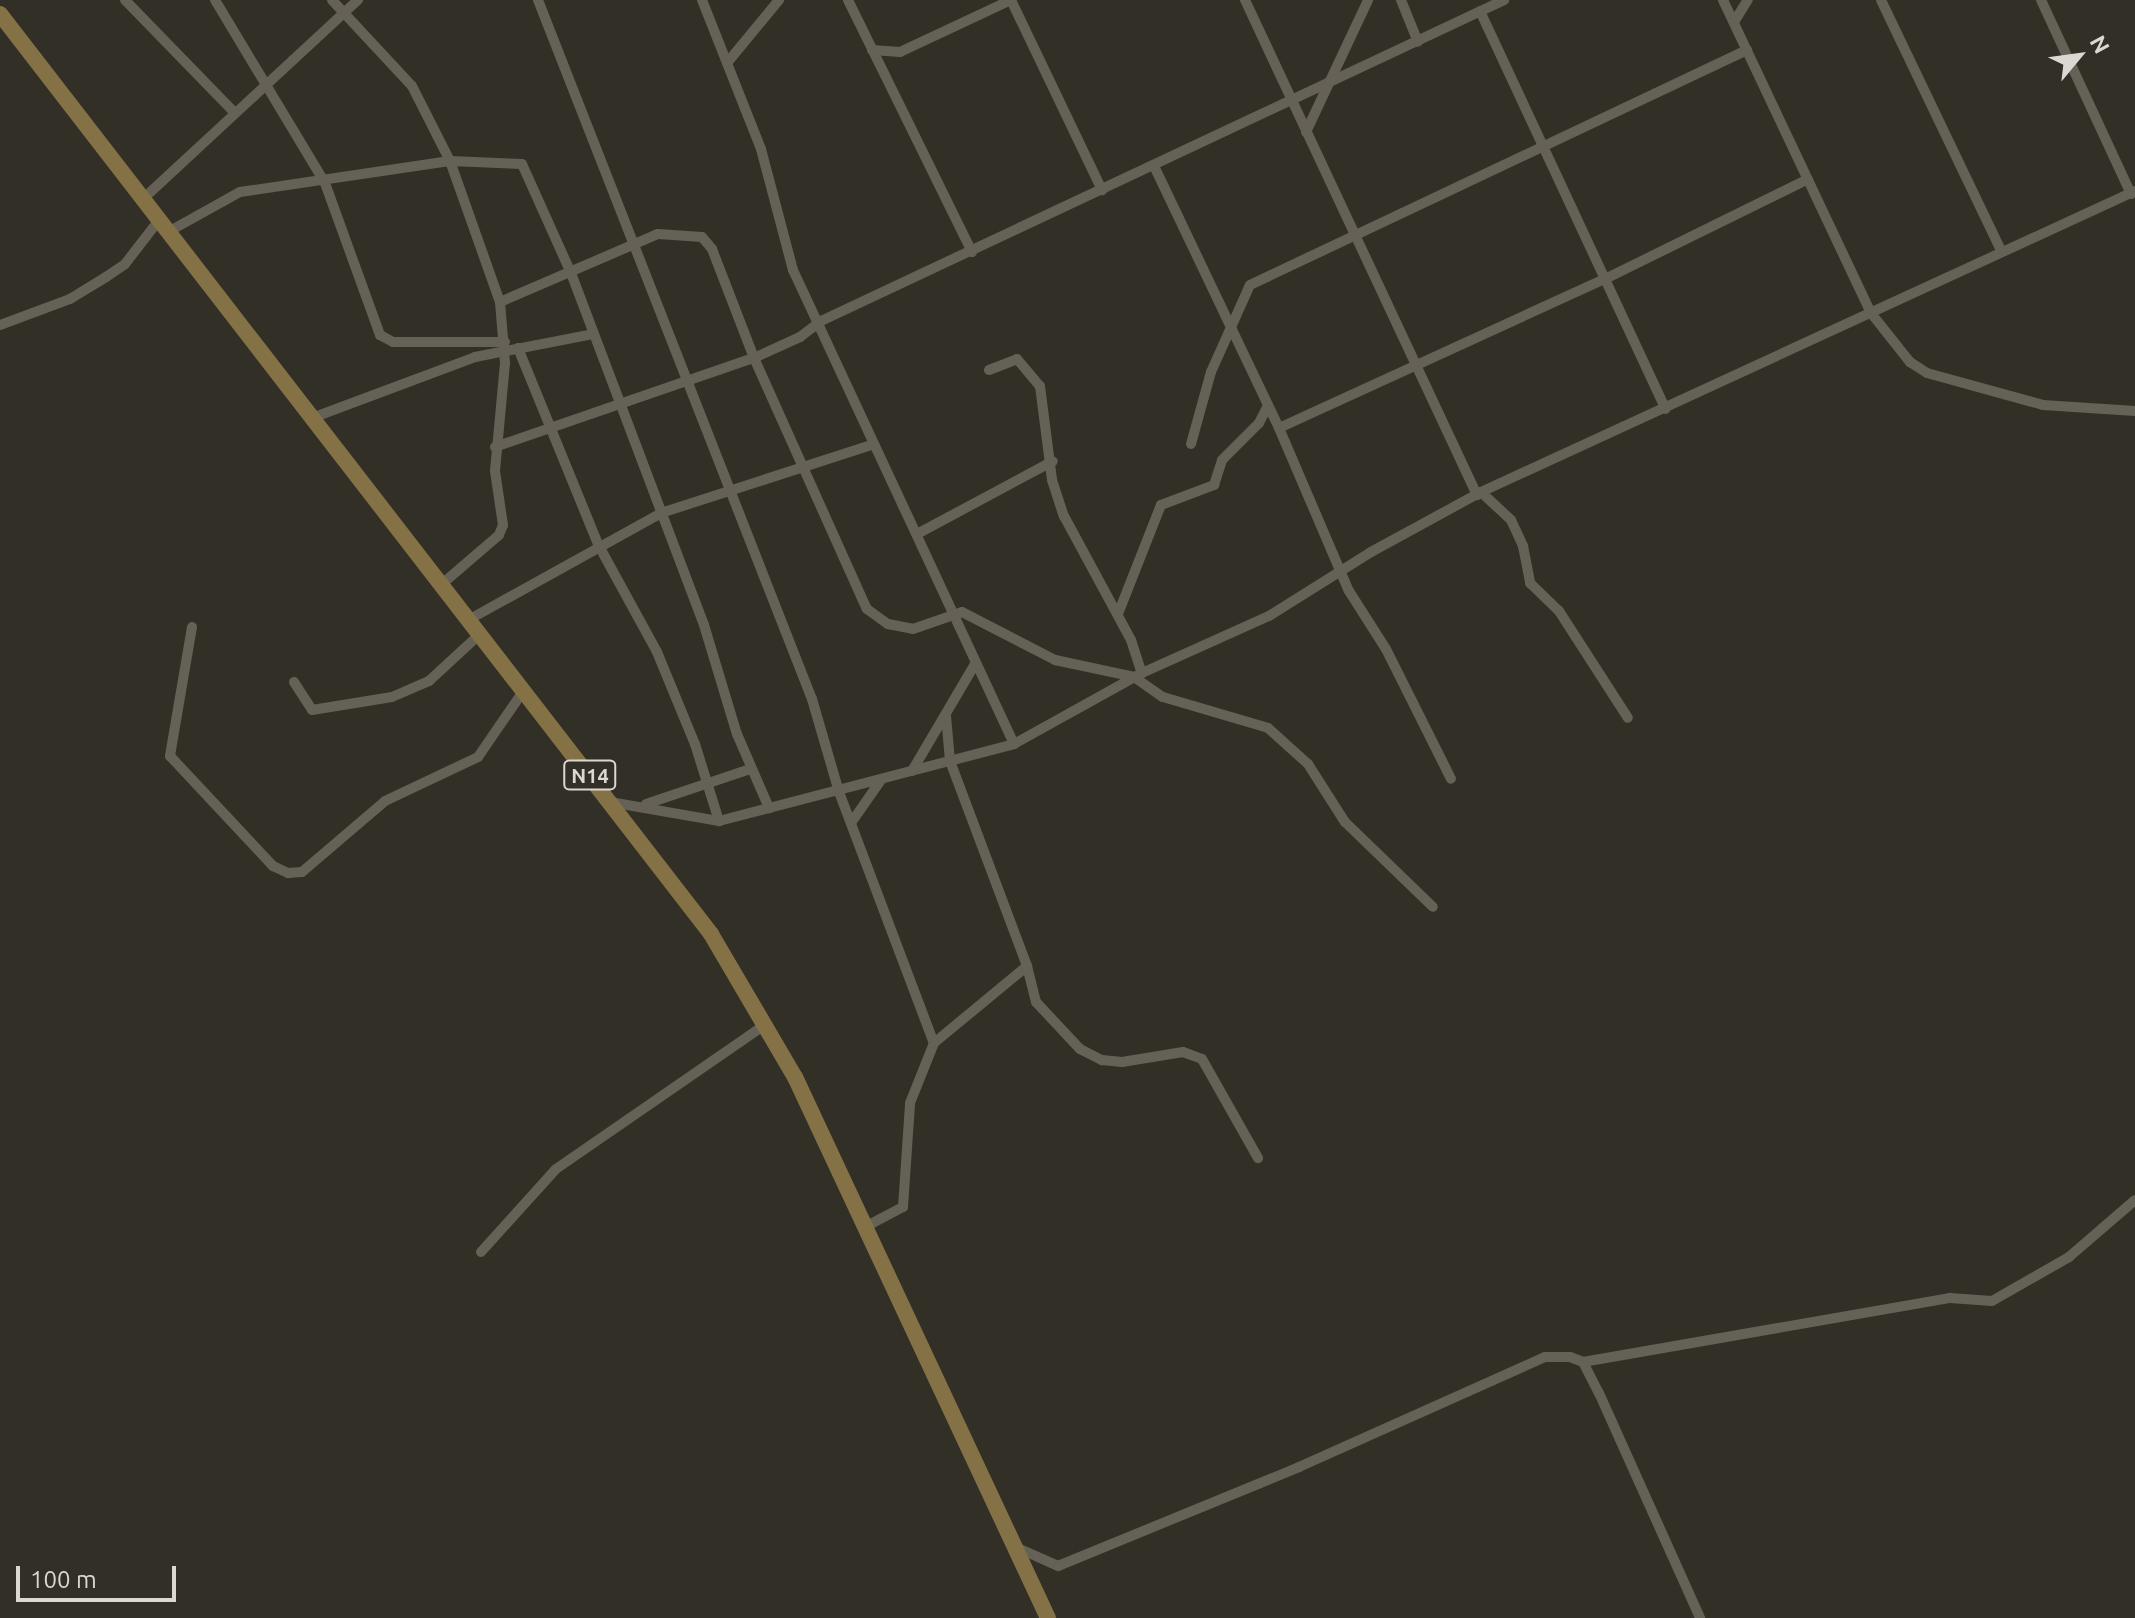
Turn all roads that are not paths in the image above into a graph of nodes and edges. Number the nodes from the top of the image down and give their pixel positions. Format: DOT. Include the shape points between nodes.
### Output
graph roads {
  1 [pos="125,0"];
  2 [pos="215,0"];
  3 [pos="332,0"];
  4 [pos="358,0"];
  5 [pos="538,0"];
  6 [pos="702,0"];
  7 [pos="779,0"];
  8 [pos="848,0"];
  9 [pos="1011,0"];
  10 [pos="1245,0"];
  11 [pos="1368,0"];
  12 [pos="1401,0"];
  13 [pos="1504,0"];
  14 [pos="1723,0"];
  15 [pos="1748,0"];
  16 [pos="1881,0"];
  17 [pos="2041,0"];
  18 [pos="1480,11"];
  19 [pos="343,12"];
  20 [pos="0,14"];
  21 [pos="1734,22"];
  22 [pos="0,33"];
  23 [pos="19,38"];
  24 [pos="1418,42"];
  25 [pos="872,50"];
  26 [pos="1747,50"];
  27 [pos="727,63"];
  28 [pos="1332,79"];
  29 [pos="266,86"];
  30 [pos="1291,101"];
  31 [pos="235,113"];
  32 [pos="1306,132"];
  33 [pos="1540,146"];
  34 [pos="450,161"];
  35 [pos="1155,168"];
  36 [pos="1808,179"];
  37 [pos="325,183"];
  38 [pos="1102,190"];
  39 [pos="2133,192"];
  40 [pos="144,198"];
  41 [pos="164,226"];
  42 [pos="1355,236"];
  43 [pos="633,245"];
  44 [pos="2001,251"];
  45 [pos="972,252"];
  46 [pos="571,273"];
  47 [pos="1605,279"];
  48 [pos="500,302"];
  49 [pos="1871,313"];
  50 [pos="821,321"];
  51 [pos="0,325"];
  52 [pos="1231,327"];
  53 [pos="593,334"];
  54 [pos="505,346"];
  55 [pos="518,348"];
  56 [pos="754,358"];
  57 [pos="1415,366"];
  58 [pos="989,370"];
  59 [pos="684,380"];
  60 [pos="620,404"];
  61 [pos="1268,405"];
  62 [pos="1666,409"];
  63 [pos="2135,411"];
  64 [pos="312,418"];
  65 [pos="555,428"];
  66 [pos="1279,428"];
  67 [pos="1191,444"];
  68 [pos="871,445"];
  69 [pos="495,447"];
  70 [pos="1053,461"];
  71 [pos="801,466"];
  72 [pos="728,490"];
  73 [pos="1479,494"];
  74 [pos="661,513"];
  75 [pos="917,534"];
  76 [pos="599,546"];
  77 [pos="1343,574"];
  78 [pos="442,584"];
  79 [pos="952,613"];
  80 [pos="1118,614"];
  81 [pos="470,619"];
  82 [pos="192,627"];
  83 [pos="481,633"];
  84 [pos="975,664"];
  85 [pos="1138,675"];
  86 [pos="294,682"];
  87 [pos="524,690"];
  88 [pos="946,716"];
  89 [pos="1628,718"];
  90 [pos="1014,744"];
  91 [pos="950,761"];
  92 [pos="750,769"];
  93 [pos="912,771"];
  94 [pos="1451,779"];
  95 [pos="881,780"];
  96 [pos="708,784"];
  97 [pos="839,792"];
  98 [pos="610,802"];
  99 [pos="644,805"];
  100 [pos="769,808"];
  101 [pos="719,821"];
  102 [pos="851,823"];
  103 [pos="1433,907"];
  104 [pos="1027,966"];
  105 [pos="766,1024"];
  106 [pos="934,1043"];
  107 [pos="1258,1158"];
  108 [pos="2135,1200"];
  109 [pos="865,1227"];
  110 [pos="481,1252"];
  111 [pos="1583,1362"];
  112 [pos="1020,1549"];
  113 [pos="1048,1618"];
  114 [pos="1700,1618"];
  1 -- 31 [label="street"];
  2 -- 29 [label="street"];
  3 -- 19 [label="street"];
  4 -- 19 [label="street"];
  5 -- 43 [label="street"];
  6 -- 27 [label="street"];
  7 -- 27 [label="street"];
  8 -- 25 [label="street"];
  9 -- 25 [label="street" via="900,52"];
  9 -- 38 [label="street"];
  10 -- 30 [label="street"];
  11 -- 28 [label="street"];
  12 -- 24 [label="street"];
  13 -- 18 [label="street"];
  14 -- 21 [label="street"];
  15 -- 21 [label="street"];
  16 -- 44 [label="street"];
  17 -- 39 [label="street"];
  18 -- 24 [label="street"];
  18 -- 33 [label="street"];
  19 -- 29 [label="street"];
  19 -- 34 [label="street" via="412,86"];
  20 -- 23 [label="main road, N14"];
  21 -- 26 [label="street"];
  22 -- 23 [label="street"];
  23 -- 40 [label="main road, N14"];
  24 -- 28 [label="street"];
  25 -- 45 [label="street"];
  26 -- 33 [label="street"];
  26 -- 36 [label="street"];
  27 -- 50 [label="street" via="761,149 793,270"];
  28 -- 30 [label="street"];
  28 -- 32 [label="street"];
  29 -- 31 [label="street"];
  29 -- 37 [label="street"];
  30 -- 32 [label="street"];
  30 -- 35 [label="street"];
  31 -- 40 [label="street"];
  32 -- 42 [label="street"];
  33 -- 42 [label="street"];
  33 -- 47 [label="street"];
  34 -- 37 [label="street"];
  34 -- 46 [label="street" via="522,164"];
  34 -- 48 [label="street"];
  35 -- 38 [label="street"];
  35 -- 52 [label="street"];
  36 -- 47 [label="street"];
  36 -- 49 [label="street"];
  37 -- 41 [label="street" via="240,192"];
  37 -- 54 [label="street" via="380,335 393,342"];
  38 -- 45 [label="street"];
  39 -- 44 [label="street"];
  40 -- 41 [label="main road, N14"];
  41 -- 51 [label="street" via="125,264 70,299"];
  41 -- 64 [label="main road, N14"];
  42 -- 52 [label="street" via="1250,285"];
  42 -- 57 [label="street"];
  43 -- 46 [label="street"];
  43 -- 56 [label="street" via="658,234 702,237 712,249"];
  43 -- 59 [label="street"];
  44 -- 49 [label="street"];
  45 -- 50 [label="street"];
  46 -- 48 [label="street"];
  46 -- 53 [label="street"];
  47 -- 57 [label="street"];
  47 -- 62 [label="street"];
  48 -- 54 [label="street"];
  49 -- 62 [label="street"];
  49 -- 63 [label="street" via="1895,347 1927,373 2056,407"];
  50 -- 56 [label="street"];
  50 -- 68 [label="street"];
  52 -- 61 [label="street"];
  52 -- 67 [label="street"];
  53 -- 55 [label="street"];
  53 -- 60 [label="street"];
  54 -- 55 [label="street"];
  54 -- 64 [label="street"];
  54 -- 69 [label="street"];
  55 -- 65 [label="street"];
  56 -- 59 [label="street"];
  56 -- 71 [label="street"];
  57 -- 66 [label="street"];
  57 -- 73 [label="street"];
  58 -- 70 [label="street" via="1017,359 1029,367 1040,386"];
  59 -- 60 [label="street"];
  59 -- 72 [label="street"];
  60 -- 65 [label="street"];
  60 -- 74 [label="street"];
  61 -- 66 [label="street"];
  61 -- 80 [label="street" via="1259,423 1222,460 1214,485 1161,505"];
  62 -- 73 [label="street"];
  64 -- 78 [label="main road, N14"];
  65 -- 69 [label="street"];
  65 -- 76 [label="street"];
  66 -- 77 [label="street"];
  68 -- 71 [label="street"];
  68 -- 75 [label="street"];
  69 -- 78 [label="street" via="503,525 499,535"];
  70 -- 75 [label="street"];
  70 -- 80 [label="street" via="1052,480 1064,516"];
  71 -- 72 [label="street"];
  71 -- 79 [label="street" via="867,609 888,624 913,629"];
  72 -- 74 [label="street"];
  72 -- 97 [label="street" via="812,699"];
  73 -- 77 [label="street" via="1371,552"];
  73 -- 89 [label="street" via="1511,520 1530,583 1559,611"];
  74 -- 76 [label="street"];
  74 -- 92 [label="street"];
  75 -- 79 [label="street"];
  76 -- 81 [label="street"];
  76 -- 96 [label="street" via="657,652"];
  77 -- 85 [label="street" via="1247,627"];
  77 -- 94 [label="street"];
  78 -- 81 [label="main road, N14"];
  79 -- 84 [label="street"];
  79 -- 85 [label="street" via="962,612 1055,660"];
  80 -- 85 [label="street"];
  81 -- 83 [label="main road, N14"];
  82 -- 87 [label="street" via="170,756 273,866 288,873 302,872 385,801 478,757"];
  83 -- 86 [label="street" via="429,681 392,697 312,710"];
  83 -- 87 [label="main road, N14"];
  84 -- 88 [label="street"];
  84 -- 90 [label="street"];
  85 -- 90 [label="street"];
  85 -- 103 [label="street" via="1163,697 1268,728 1308,764 1345,822"];
  87 -- 98 [label="main road, N14"];
  88 -- 91 [label="street"];
  88 -- 93 [label="street"];
  90 -- 91 [label="street"];
  91 -- 93 [label="street"];
  91 -- 104 [label="street"];
  92 -- 96 [label="street"];
  92 -- 100 [label="street"];
  93 -- 95 [label="street"];
  95 -- 97 [label="street"];
  95 -- 102 [label="street"];
  96 -- 99 [label="street"];
  96 -- 101 [label="street"];
  97 -- 100 [label="street"];
  97 -- 102 [label="street"];
  98 -- 99 [label="street"];
  98 -- 105 [label="main road, N14" via="711,934"];
  99 -- 101 [label="street"];
  100 -- 101 [label="street"];
  102 -- 106 [label="street"];
  104 -- 106 [label="street"];
  104 -- 107 [label="street" via="1036,1002 1080,1049 1102,1060 1122,1062 1183,1052 1202,1059"];
  105 -- 109 [label="main road, N14"];
  105 -- 110 [label="street" via="556,1169"];
  106 -- 109 [label="street" via="910,1103 903,1207"];
  108 -- 111 [label="street" via="2069,1257 1992,1301 1950,1298"];
  109 -- 112 [label="main road, N14"];
  111 -- 112 [label="street" via="1545,1357 1299,1467 1058,1566"];
  111 -- 114 [label="street"];
  112 -- 113 [label="main road, N14"];
}
